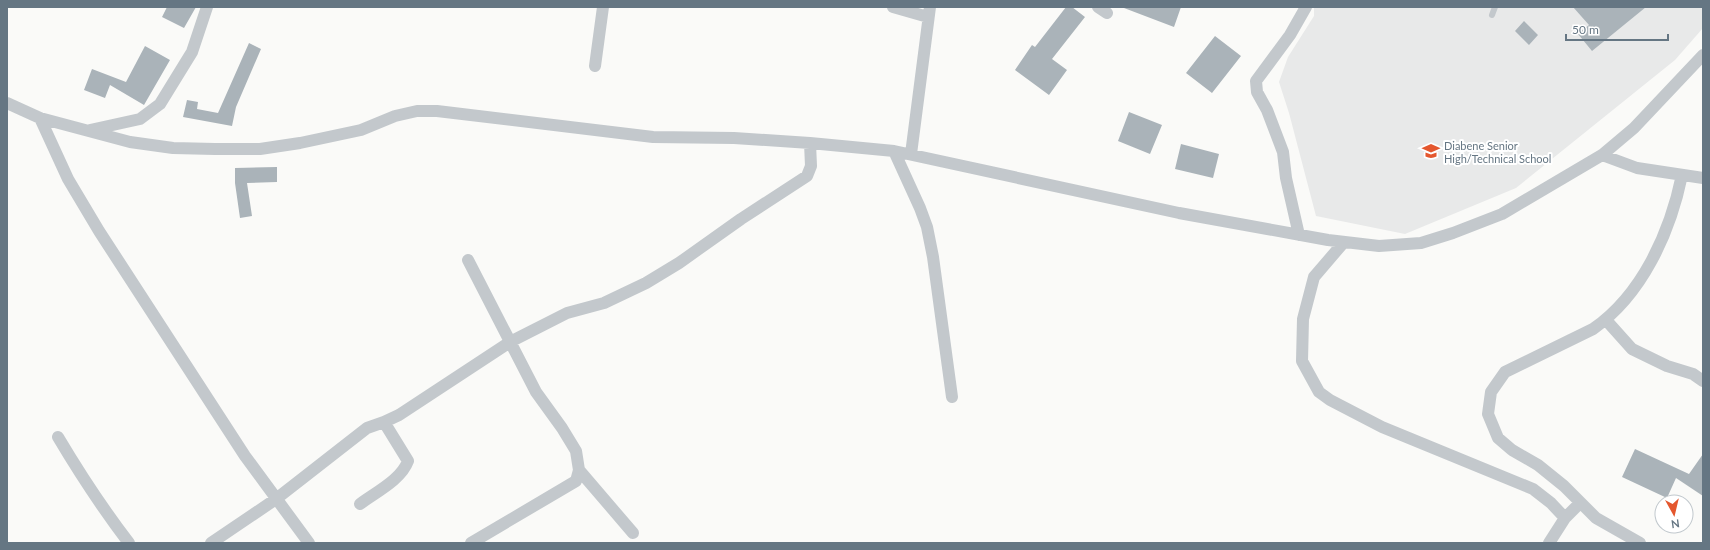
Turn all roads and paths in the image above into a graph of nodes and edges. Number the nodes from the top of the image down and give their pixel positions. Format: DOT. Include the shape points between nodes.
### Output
graph roads {
  1 [pos="207,7"];
  2 [pos="603,7"];
  3 [pos="893,7"];
  4 [pos="1306,7"];
  5 [pos="1495,7"];
  6 [pos="929,12"];
  7 [pos="1492,15"];
  8 [pos="1703,55"];
  9 [pos="595,66"];
  10 [pos="7,103"];
  11 [pos="40,118"];
  12 [pos="86,131"];
  13 [pos="810,143"];
  14 [pos="894,151"];
  15 [pos="911,154"];
  16 [pos="1602,155"];
  17 [pos="1682,176"];
  18 [pos="1703,178"];
  19 [pos="1299,235"];
  20 [pos="1344,242"];
  21 [pos="468,260"];
  22 [pos="1606,320"];
  23 [pos="510,342"];
  24 [pos="1703,381"];
  25 [pos="952,397"];
  26 [pos="384,422"];
  27 [pos="58,437"];
  28 [pos="579,470"];
  29 [pos="276,498"];
  30 [pos="1580,503"];
  31 [pos="360,504"];
  32 [pos="1565,518"];
  33 [pos="633,533"];
  34 [pos="129,543"];
  35 [pos="211,543"];
  36 [pos="309,543"];
  37 [pos="472,543"];
  38 [pos="1549,543"];
  39 [pos="1640,543"];
  1 -- 12 [label="street" via="192,52 160,104 140,119"];
  2 -- 9 [label="street"];
  3 -- 6 [label="street"];
  4 -- 19 [label="street" via="1290,35 1256,81 1257,92 1267,110 1283,152"];
  5 -- 7 [label="lane"];
  6 -- 15 [label="street"];
  8 -- 16 [label="street" via="1634,128"];
  10 -- 11 [label="street"];
  11 -- 12 [label="street"];
  11 -- 29 [label="street" via="68,179 99,231 245,456"];
  12 -- 13 [label="street" via="130,142 173,148 260,149 300,144 361,130 395,116 417,111 437,111 654,137 734,138"];
  13 -- 14 [label="street"];
  13 -- 23 [label="street" via="811,166 807,176 679,263 646,283 604,303 567,313"];
  14 -- 15 [label="street"];
  14 -- 25 [label="street" via="927,227"];
  15 -- 19 [label="street" via="1101,198"];
  16 -- 17 [label="street" via="1637,168"];
  16 -- 20 [label="street" via="1502,214 1453,233 1421,243 1379,246"];
  17 -- 18 [label="street"];
  17 -- 22 [label="street" via="1671,218 1639,283"];
  19 -- 20 [label="street"];
  20 -- 32 [label="street" via="1314,277 1303,319 1302,361 1319,392 1382,427 1533,489"];
  21 -- 23 [label="street"];
  22 -- 24 [label="street" via="1632,349 1667,366 1693,374"];
  22 -- 30 [label="street" via="1593,329 1505,372 1491,392 1488,414 1498,438 1512,450 1538,465"];
  23 -- 26 [label="street" via="399,415"];
  23 -- 28 [label="street" via="536,392 576,451"];
  26 -- 29 [label="street" via="367,428"];
  26 -- 31 [label="street" via="408,461 392,481"];
  27 -- 34 [label="street" via="87,485"];
  28 -- 33 [label="street"];
  28 -- 37 [label="street" via="576,480"];
  29 -- 35 [label="street"];
  29 -- 36 [label="street"];
  30 -- 32 [label="street"];
  30 -- 39 [label="street" via="1596,518"];
  32 -- 38 [label="street"];
}
